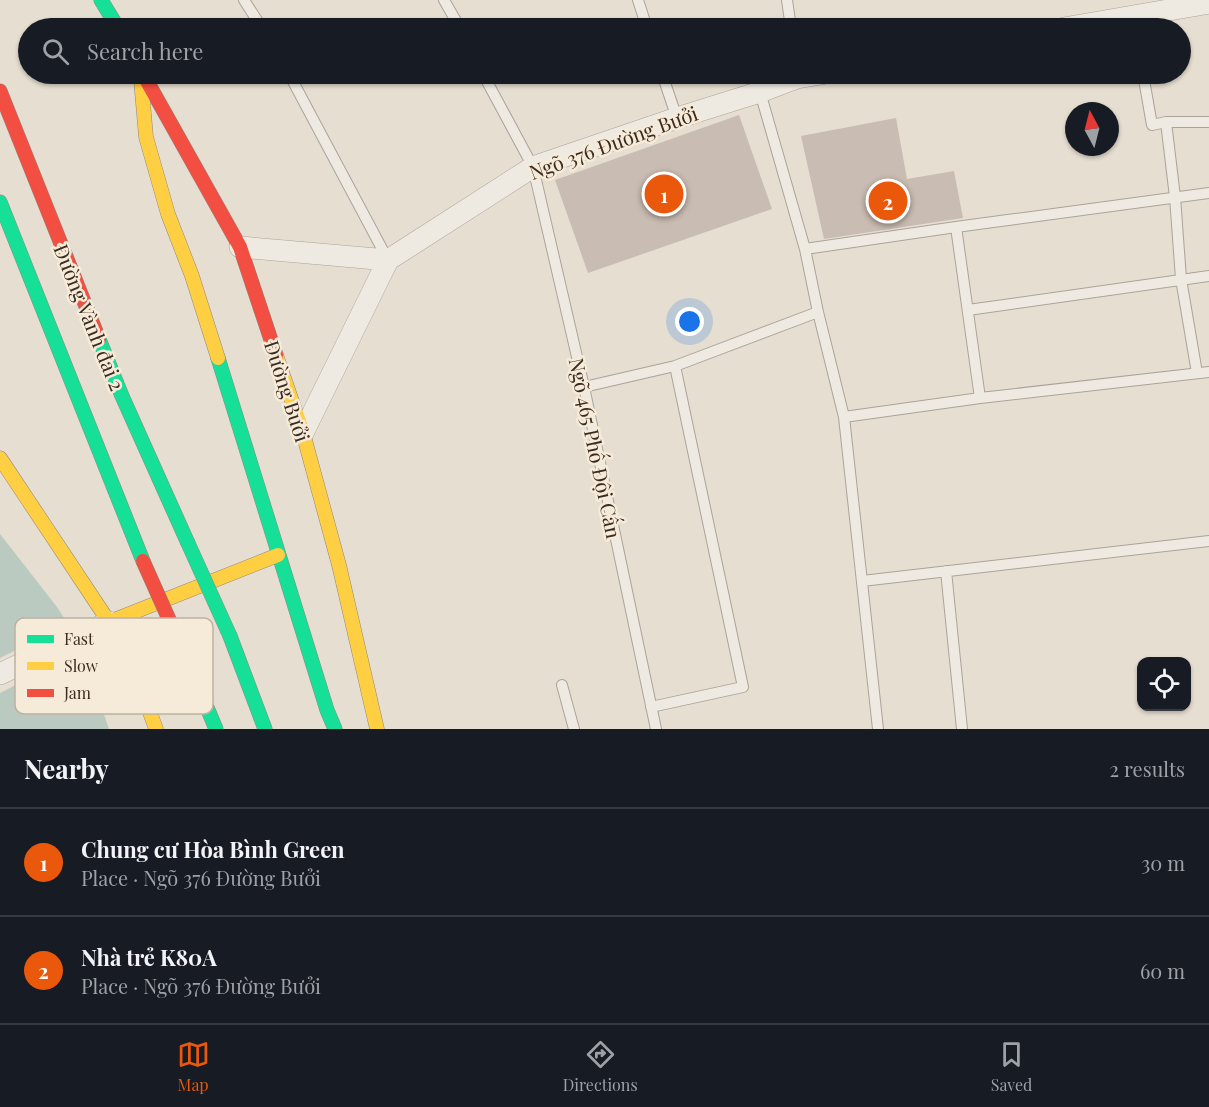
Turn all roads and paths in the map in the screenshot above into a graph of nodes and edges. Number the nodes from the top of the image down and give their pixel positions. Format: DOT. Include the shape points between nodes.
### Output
graph roads {
  1 [pos="101,0"];
  2 [pos="244,0"];
  3 [pos="444,0"];
  4 [pos="638,0"];
  5 [pos="787,0"];
  6 [pos="1209,3"];
  7 [pos="112,18"];
  8 [pos="256,18"];
  9 [pos="454,18"];
  10 [pos="644,18"];
  11 [pos="790,18"];
  12 [pos="1150,18"];
  13 [pos="143,84"];
  14 [pos="148,84"];
  15 [pos="294,84"];
  16 [pos="488,84"];
  17 [pos="665,84"];
  18 [pos="778,84"];
  19 [pos="1145,84"];
  20 [pos="0,91"];
  21 [pos="760,92"];
  22 [pos="677,118"];
  23 [pos="1167,122"];
  24 [pos="1209,122"];
  25 [pos="533,167"];
  26 [pos="1209,193"];
  27 [pos="1175,197"];
  28 [pos="0,202"];
  29 [pos="956,227"];
  30 [pos="240,247"];
  31 [pos="806,249"];
  32 [pos="388,260"];
  33 [pos="1209,276"];
  34 [pos="1181,279"];
  35 [pos="968,310"];
  36 [pos="818,312"];
  37 [pos="675,366"];
  38 [pos="1209,372"];
  39 [pos="1197,373"];
  40 [pos="584,387"];
  41 [pos="980,398"];
  42 [pos="844,417"];
  43 [pos="303,433"];
  44 [pos="0,458"];
  45 [pos="1209,542"];
  46 [pos="278,555"];
  47 [pos="945,571"];
  48 [pos="862,581"];
  49 [pos="106,618"];
  50 [pos="119,618"];
  51 [pos="168,618"];
  52 [pos="15,667"];
  53 [pos="0,674"];
  54 [pos="562,685"];
  55 [pos="651,707"];
  56 [pos="151,714"];
  57 [pos="210,714"];
  58 [pos="156,729"];
  59 [pos="216,729"];
  60 [pos="265,729"];
  61 [pos="334,729"];
  62 [pos="376,729"];
  63 [pos="574,729"];
  64 [pos="656,729"];
  65 [pos="878,729"];
  66 [pos="962,729"];
  1 -- 7 [label="main road"];
  2 -- 8 [label="lane"];
  3 -- 9 [label="lane"];
  4 -- 10 [label="lane"];
  5 -- 11 [label="lane"];
  6 -- 12 [label="street"];
  13 -- 46 [label="main road, Đường Bưởi" via="146,137 168,214 196,287"];
  14 -- 30 [label="main road, Đường Bưởi"];
  15 -- 32 [label="lane"];
  16 -- 25 [label="lane, Ngõ 465 Phố Đội Cấn"];
  17 -- 22 [label="lane"];
  18 -- 21 [label="street, Ngõ 376 Đường Bưởi"];
  19 -- 23 [label="lane" via="1152,125"];
  20 -- 60 [label="main road, Đường Vành đai 2, bridge" via="122,396 230,636"];
  21 -- 22 [label="street, Ngõ 376 Đường Bưởi"];
  21 -- 31 [label="lane"];
  22 -- 25 [label="street, Ngõ 376 Đường Bưởi"];
  23 -- 24 [label="lane"];
  23 -- 27 [label="lane"];
  25 -- 32 [label="street, Ngõ 376 Đường Bưởi"];
  25 -- 40 [label="lane, Ngõ 465 Phố Đội Cấn"];
  26 -- 27 [label="lane"];
  27 -- 29 [label="lane"];
  27 -- 34 [label="lane"];
  28 -- 51 [label="main road, Đường Vành đai 2, bridge"];
  29 -- 31 [label="lane"];
  29 -- 35 [label="lane"];
  30 -- 32 [label="street"];
  30 -- 43 [label="main road, Đường Bưởi"];
  31 -- 36 [label="lane"];
  32 -- 43 [label="street"];
  33 -- 34 [label="lane"];
  34 -- 35 [label="lane"];
  34 -- 39 [label="lane"];
  35 -- 41 [label="lane"];
  36 -- 37 [label="lane"];
  36 -- 42 [label="lane"];
  37 -- 40 [label="lane"];
  37 -- 55 [label="lane" via="743,687"];
  38 -- 39 [label="lane"];
  39 -- 41 [label="lane"];
  40 -- 55 [label="lane, Ngõ 465 Phố Đội Cấn"];
  41 -- 42 [label="lane"];
  42 -- 48 [label="lane"];
  43 -- 62 [label="main road, Đường Bưởi" via="339,565"];
  44 -- 49 [label="main road"];
  45 -- 47 [label="lane"];
  46 -- 50 [label="main road"];
  46 -- 61 [label="main road, Đường Bưởi"];
  47 -- 48 [label="lane"];
  47 -- 66 [label="lane"];
  48 -- 65 [label="lane"];
  52 -- 53 [label="street"];
  54 -- 63 [label="lane"];
  55 -- 64 [label="lane, Ngõ 465 Phố Đội Cấn"];
  56 -- 58 [label="main road"];
  57 -- 59 [label="main road, Đường Vành đai 2, bridge"];
}
